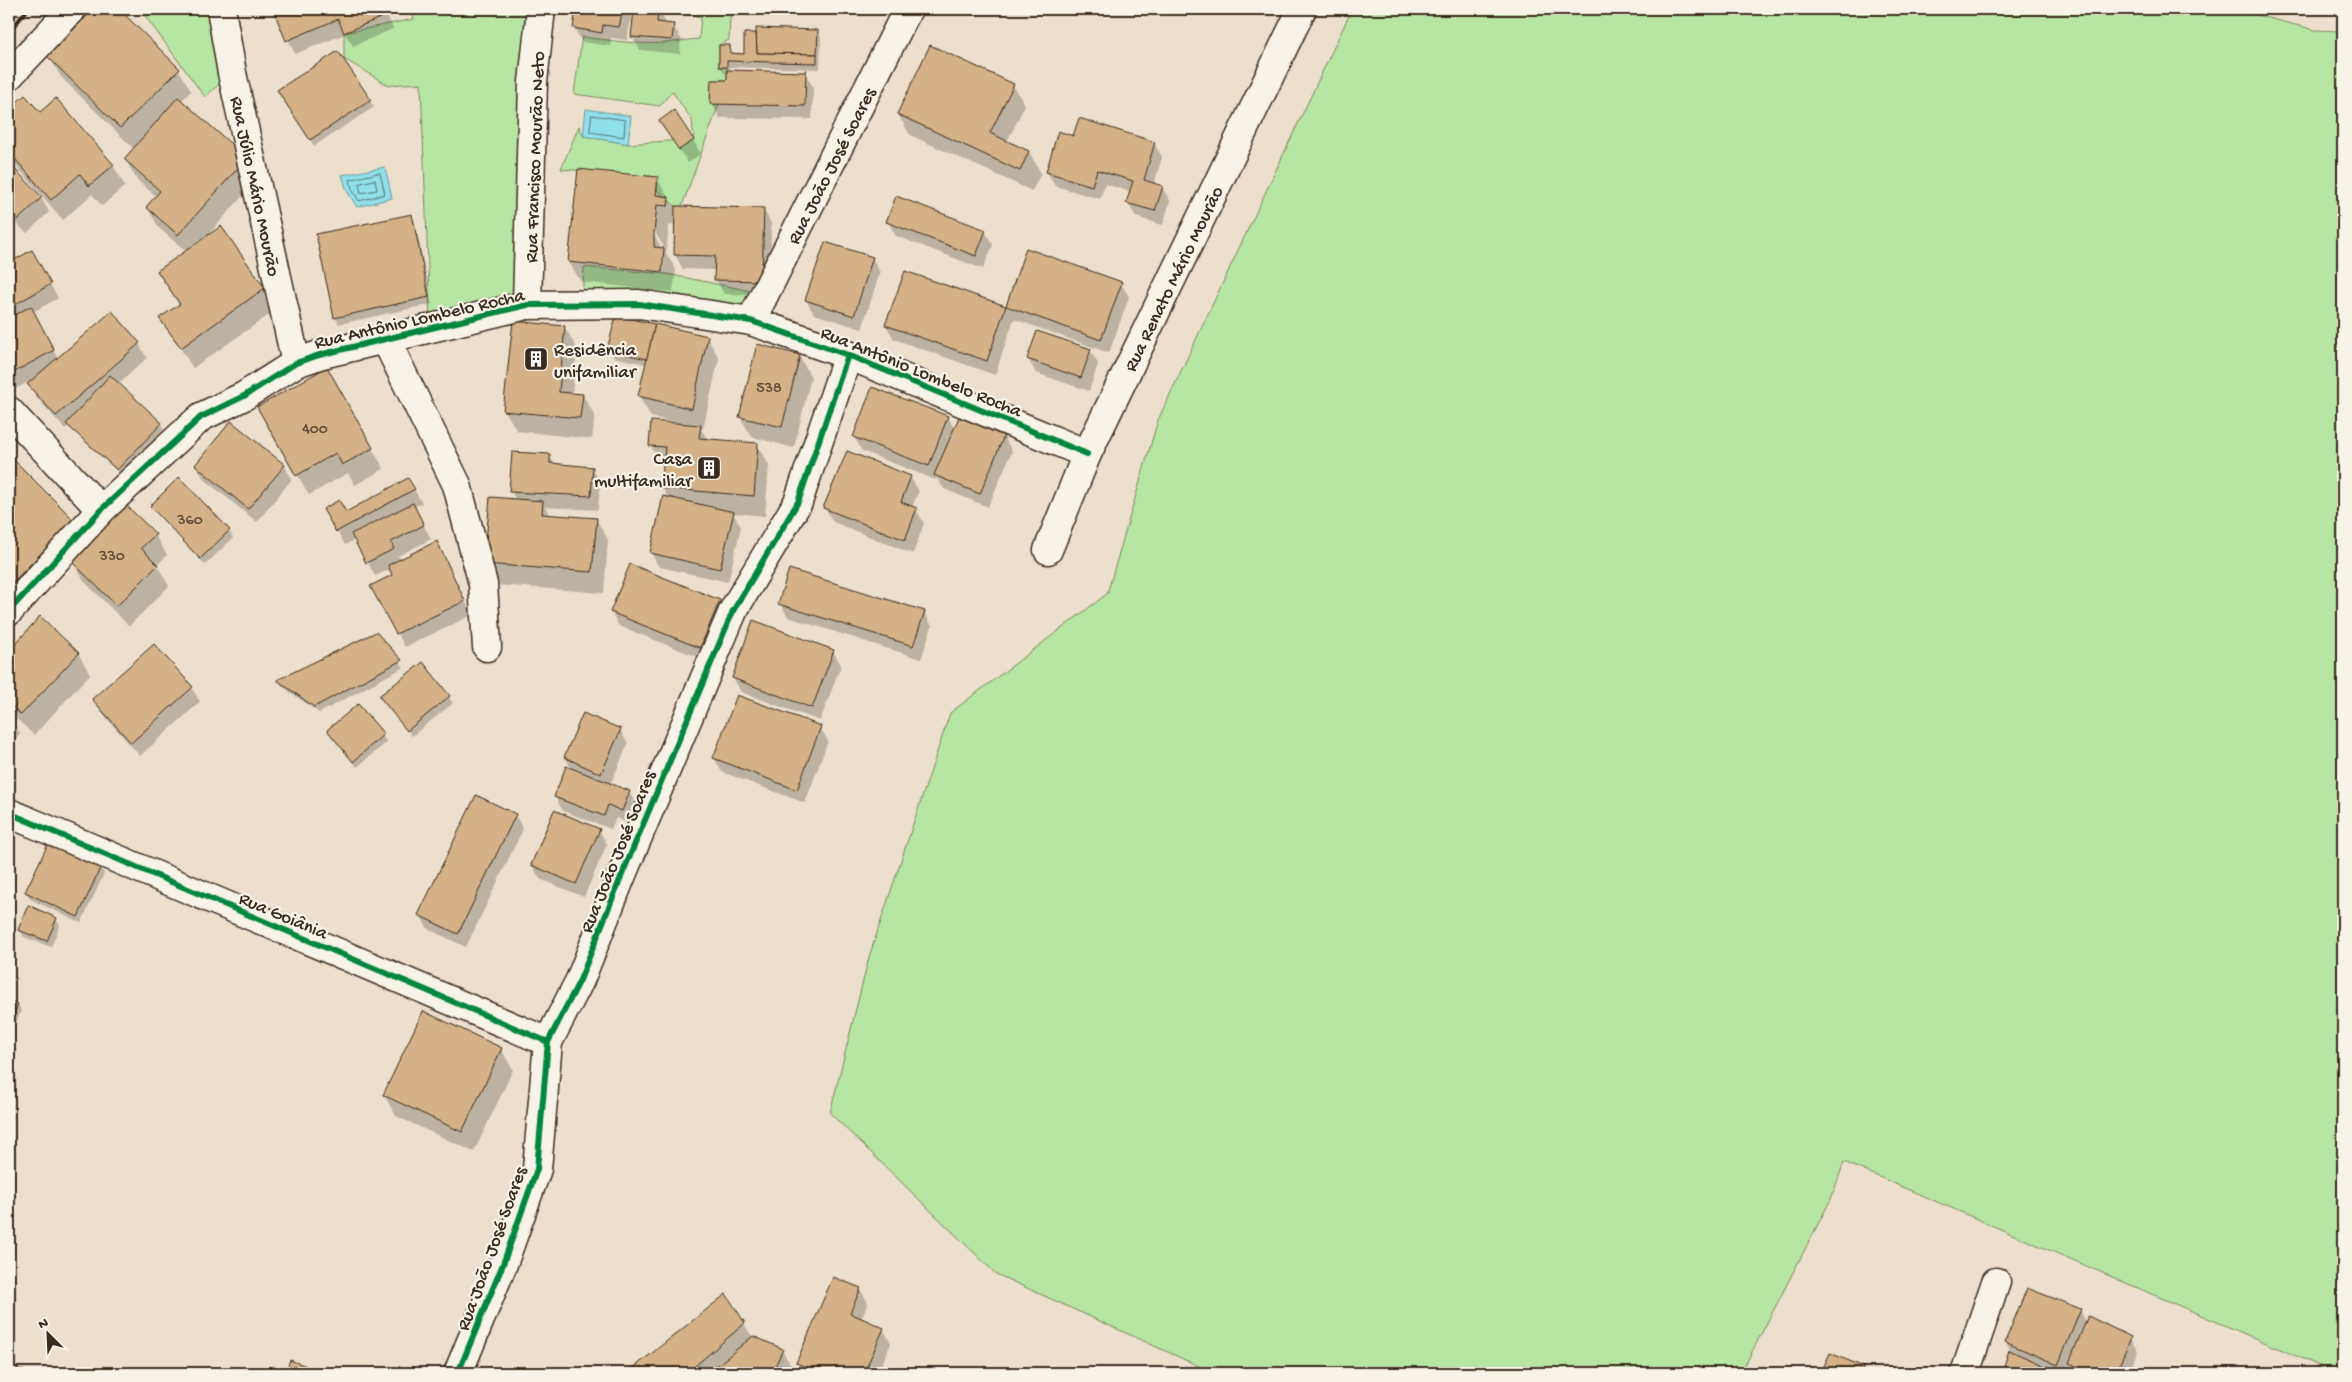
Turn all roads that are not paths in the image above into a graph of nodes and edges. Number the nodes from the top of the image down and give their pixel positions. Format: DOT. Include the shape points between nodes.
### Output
graph roads {
  1 [pos="72,9"];
  2 [pos="221,9"];
  3 [pos="541,9"];
  4 [pos="908,9"];
  5 [pos="1302,9"];
  6 [pos="9,76"];
  7 [pos="527,304"];
  8 [pos="752,321"];
  9 [pos="386,340"];
  10 [pos="848,355"];
  11 [pos="296,363"];
  12 [pos="9,411"];
  13 [pos="1087,454"];
  14 [pos="101,510"];
  15 [pos="1048,550"];
  16 [pos="9,611"];
  17 [pos="487,647"];
  18 [pos="9,813"];
  19 [pos="548,1042"];
  20 [pos="1996,1282"];
  21 [pos="458,1373"];
  22 [pos="1965,1373"];
  1 -- 6 [label="street"];
  2 -- 11 [label="street, Rua Júlio Mário Mourão" via="232,73"];
  3 -- 7 [label="street, Rua Francisco Mourão Neto" via="533,82"];
  4 -- 8 [label="street, Rua João José Soares"];
  5 -- 13 [label="street, Rua Renato Mário Mourão"];
  7 -- 8 [label="street, Rua Antônio Lombelo Rocha" via="639,304"];
  7 -- 9 [label="street, Rua Antônio Lombelo Rocha"];
  8 -- 10 [label="street, Rua Antônio Lombelo Rocha"];
  9 -- 11 [label="street, Rua Antônio Lombelo Rocha"];
  9 -- 17 [label="street" via="457,485 483,584"];
  10 -- 13 [label="street, Rua Antônio Lombelo Rocha"];
  10 -- 19 [label="street, Rua João José Soares" via="798,502 733,611 580,980"];
  11 -- 14 [label="street, Rua Antônio Lombelo Rocha" via="244,396 201,416"];
  12 -- 14 [label="street"];
  13 -- 15 [label="street, Rua Renato Mário Mourão"];
  14 -- 16 [label="street, Rua Antônio Lombelo Rocha"];
  18 -- 19 [label="street, Rua Goiânia"];
  19 -- 21 [label="street, Rua João José Soares" via="537,1168 503,1264"];
  20 -- 22 [label="street"];
}
